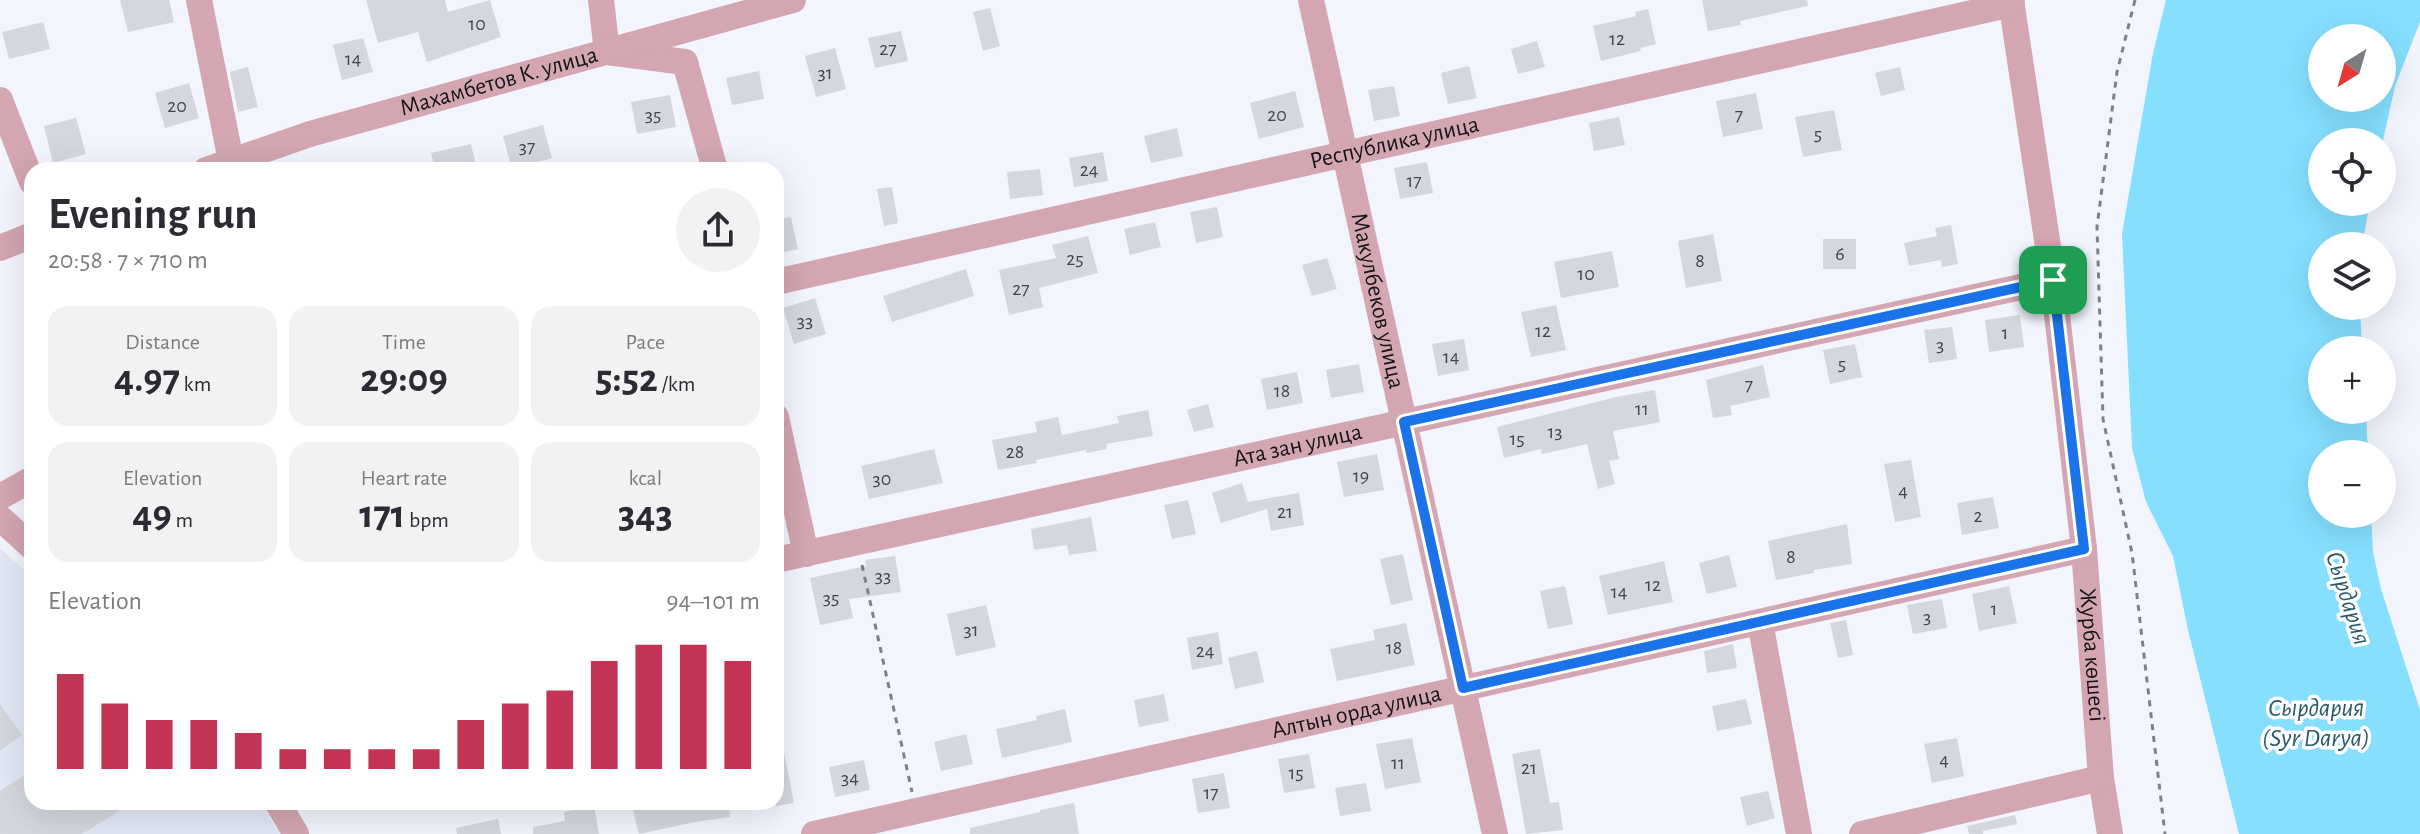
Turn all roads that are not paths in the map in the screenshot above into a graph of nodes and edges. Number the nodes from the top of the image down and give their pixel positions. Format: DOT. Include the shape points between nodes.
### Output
graph roads {
  1 [pos="199,0"];
  2 [pos="601,0"];
  3 [pos="793,0"];
  4 [pos="1311,0"];
  5 [pos="2011,2"];
  6 [pos="607,52"];
  7 [pos="0,100"];
  8 [pos="1345,154"];
  9 [pos="24,162"];
  10 [pos="219,162"];
  11 [pos="230,162"];
  12 [pos="713,162"];
  13 [pos="24,238"];
  14 [pos="0,248"];
  15 [pos="784,280"];
  16 [pos="2053,280"];
  17 [pos="1404,422"];
  18 [pos="784,454"];
  19 [pos="24,484"];
  20 [pos="0,497"];
  21 [pos="0,518"];
  22 [pos="24,540"];
  23 [pos="2084,549"];
  24 [pos="806,554"];
  25 [pos="784,558"];
  26 [pos="1760,622"];
  27 [pos="1463,688"];
  28 [pos="2101,778"];
  29 [pos="282,810"];
  30 [pos="296,834"];
  31 [pos="814,834"];
  32 [pos="1495,834"];
  33 [pos="1799,834"];
  34 [pos="1862,834"];
  35 [pos="2110,834"];
  1 -- 10 [label="street"];
  2 -- 6 [label="street"];
  3 -- 6 [label="street, Махамбетов К. улица"];
  4 -- 8 [label="street, Макулбеков улица"];
  5 -- 8 [label="street, Республика улица"];
  5 -- 16 [label="street, Журба көшесі"];
  6 -- 11 [label="street, Махамбетов К. улица" via="310,134"];
  6 -- 12 [label="street" via="685,62"];
  7 -- 9 [label="street"];
  8 -- 15 [label="street, Республика улица"];
  8 -- 17 [label="street, Макулбеков улица"];
  13 -- 14 [label="street"];
  16 -- 17 [label="street, Ата зан улица"];
  16 -- 23 [label="street, Журба көшесі"];
  17 -- 24 [label="street, Ата зан улица"];
  17 -- 27 [label="street, Макулбеков улица"];
  18 -- 24 [label="street"];
  19 -- 20 [label="street"];
  21 -- 22 [label="street"];
  23 -- 26 [label="street, Алтын орда улица"];
  23 -- 28 [label="street, Журба көшесі"];
  24 -- 25 [label="street, Ата зан улица"];
  26 -- 27 [label="street, Алтын орда улица"];
  26 -- 33 [label="street"];
  27 -- 31 [label="street, Алтын орда улица"];
  27 -- 32 [label="street, Макулбеков улица"];
  28 -- 34 [label="street"];
  28 -- 35 [label="street, Журба көшесі"];
  29 -- 30 [label="street"];
}
